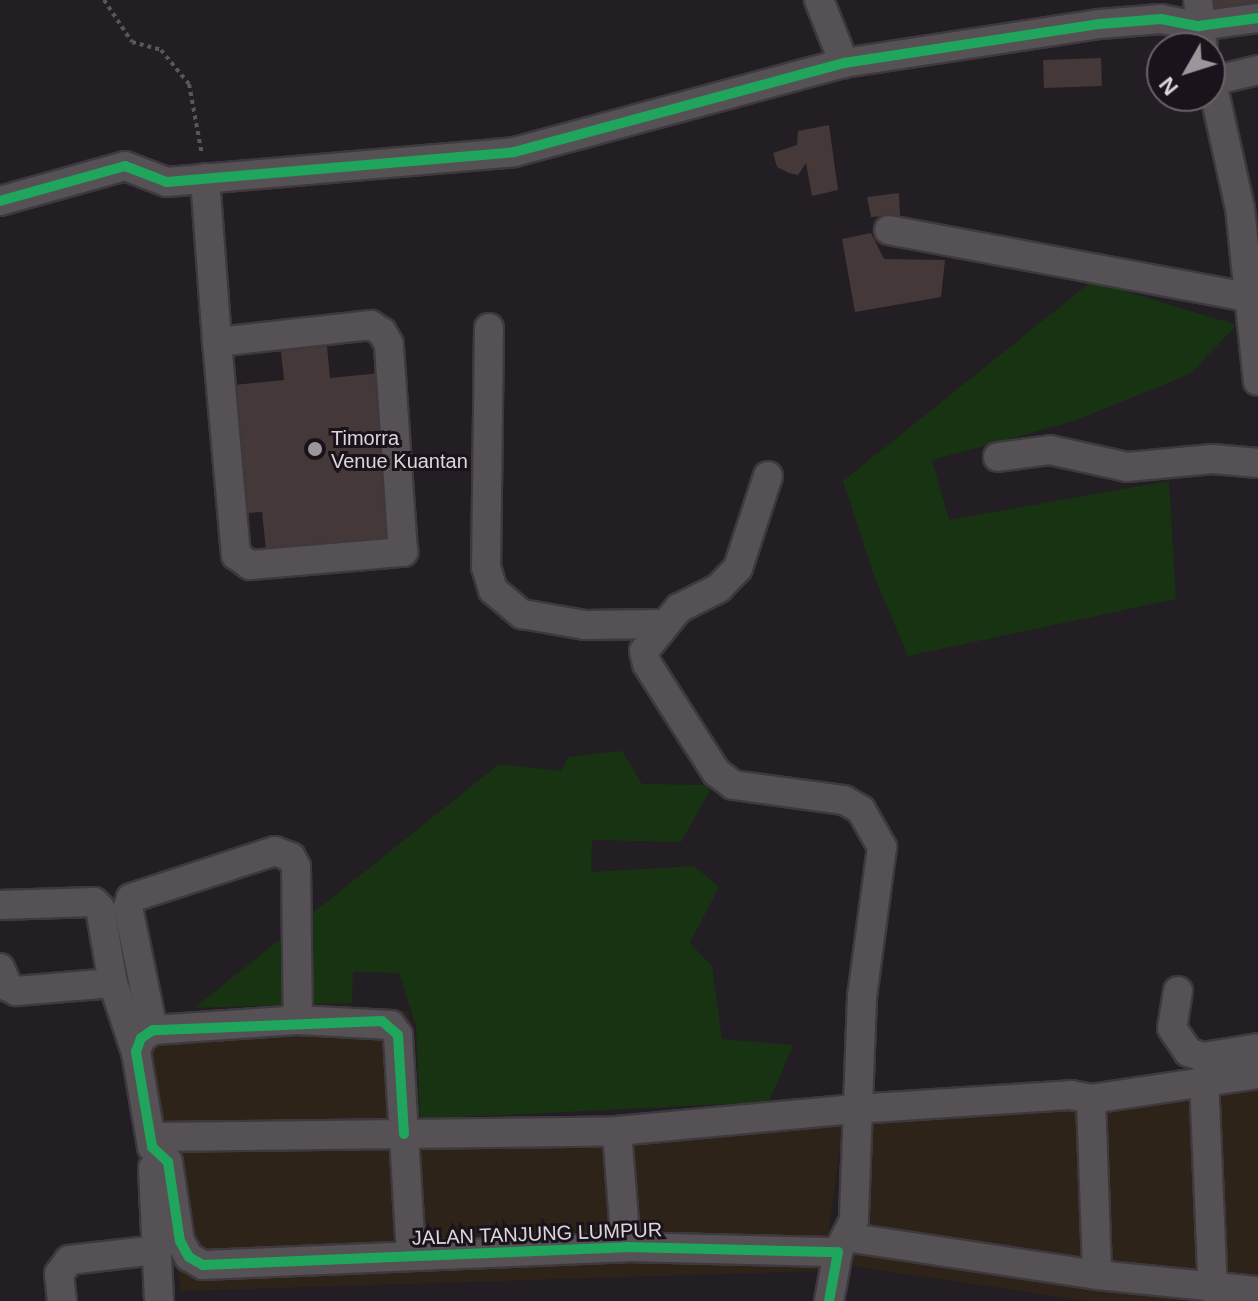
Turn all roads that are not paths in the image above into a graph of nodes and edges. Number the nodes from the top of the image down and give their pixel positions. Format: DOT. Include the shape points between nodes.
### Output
graph roads {
  1 [pos="819,0"];
  2 [pos="1258,18"];
  3 [pos="1200,25"];
  4 [pos="844,63"];
  5 [pos="1258,70"];
  6 [pos="1226,75"];
  7 [pos="1219,112"];
  8 [pos="205,178"];
  9 [pos="0,201"];
  10 [pos="889,230"];
  11 [pos="1251,283"];
  12 [pos="489,328"];
  13 [pos="217,342"];
  14 [pos="1258,381"];
  15 [pos="998,457"];
  16 [pos="1258,463"];
  17 [pos="768,476"];
  18 [pos="661,624"];
  19 [pos="0,905"];
  20 [pos="0,968"];
  21 [pos="113,983"];
  22 [pos="1178,991"];
  23 [pos="298,1020"];
  24 [pos="144,1041"];
  25 [pos="1258,1048"];
  26 [pos="1258,1074"];
  27 [pos="1204,1079"];
  28 [pos="1091,1099"];
  29 [pos="856,1109"];
  30 [pos="617,1131"];
  31 [pos="404,1134"];
  32 [pos="152,1142"];
  33 [pos="842,1244"];
  34 [pos="626,1247"];
  35 [pos="157,1250"];
  36 [pos="411,1255"];
  37 [pos="1097,1275"];
  38 [pos="1213,1290"];
  39 [pos="1258,1291"];
  40 [pos="62,1301"];
  41 [pos="159,1301"];
  42 [pos="829,1301"];
  1 -- 4 [label="street"];
  2 -- 3 [label="street"];
  3 -- 4 [label="street" via="1161,19 1110,22"];
  4 -- 8 [label="street" via="514,152"];
  5 -- 6 [label="street"];
  7 -- 11 [label="street"];
  8 -- 9 [label="street" via="167,182 125,166"];
  8 -- 13 [label="street"];
  10 -- 11 [label="street"];
  11 -- 14 [label="street"];
  12 -- 18 [label="street" via="486,567 493,590 522,614 585,625"];
  13 -- 13 [label="street" via="371,325 382,332 389,344 403,552 241,562 236,555"];
  15 -- 16 [label="street" via="1050,450 1127,467 1213,459"];
  17 -- 18 [label="street" via="738,568 719,588 679,608"];
  18 -- 29 [label="street" via="644,651 647,664 716,772 733,785 844,800 861,810 882,847 862,997"];
  19 -- 21 [label="street" via="94,902 102,915"];
  20 -- 21 [label="street" via="8,987 16,991"];
  21 -- 24 [label="street"];
  22 -- 25 [label="street" via="1172,1028 1188,1052 1203,1057"];
  23 -- 24 [label="street"];
  23 -- 24 [label="street" via="296,867 291,857 275,851 131,898"];
  23 -- 31 [label="street" via="382,1021 398,1035"];
  24 -- 32 [label="street"];
  26 -- 27 [label="street"];
  27 -- 28 [label="street"];
  27 -- 38 [label="street"];
  28 -- 29 [label="street" via="1071,1095"];
  28 -- 37 [label="street"];
  29 -- 30 [label="street"];
  29 -- 33 [label="street" via="854,1220"];
  30 -- 31 [label="street"];
  30 -- 34 [label="street"];
  31 -- 32 [label="street"];
  31 -- 36 [label="street"];
  32 -- 35 [label="street"];
  32 -- 36 [label="street, JALAN TANJUNG LUMPUR" via="168,1162 180,1241 189,1257 219,1267"];
  33 -- 34 [label="street, JALAN TANJUNG LUMPUR"];
  33 -- 37 [label="street, JALAN TANJUNG LUMPUR"];
  33 -- 42 [label="street"];
  34 -- 36 [label="street, JALAN TANJUNG LUMPUR"];
  35 -- 40 [label="street" via="69,1260 59,1274"];
  35 -- 41 [label="street"];
  37 -- 38 [label="street, JALAN TANJUNG LUMPUR"];
  38 -- 39 [label="street, JALAN TANJUNG LUMPUR"];
}
